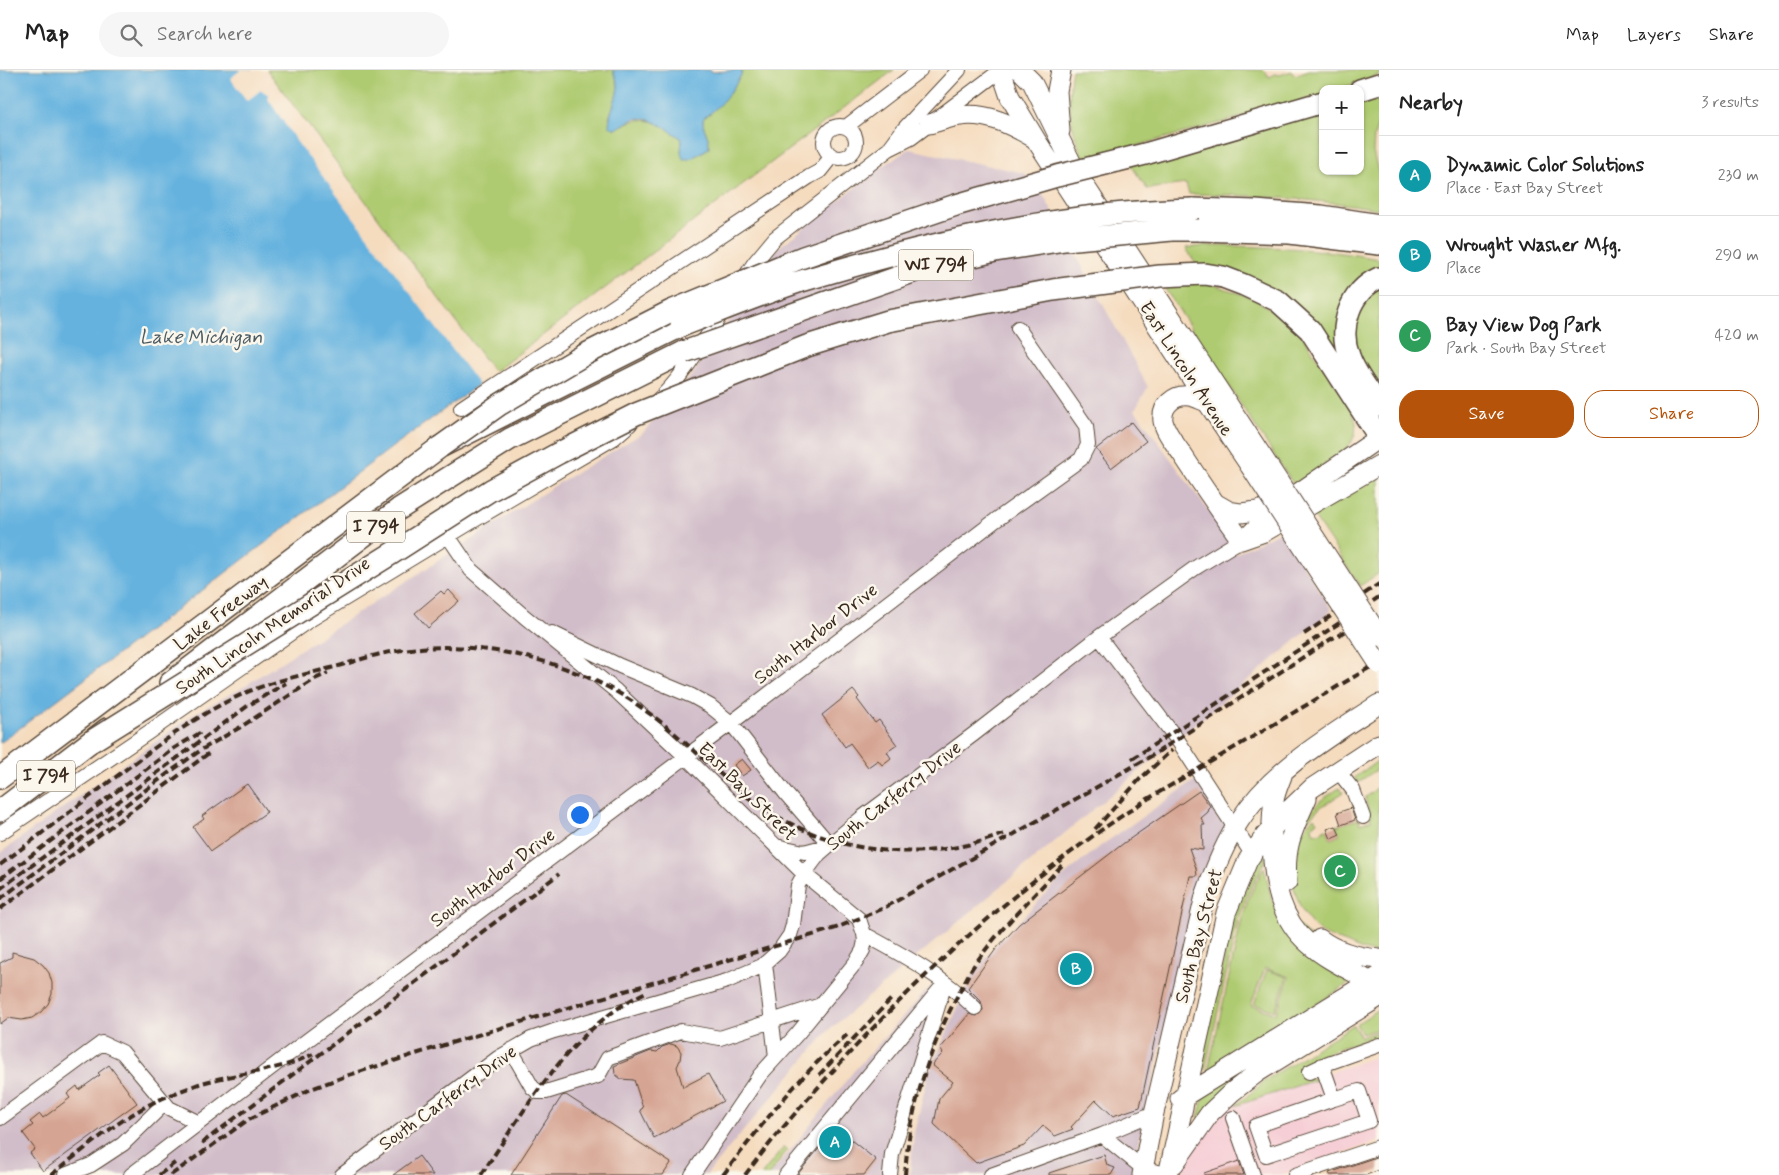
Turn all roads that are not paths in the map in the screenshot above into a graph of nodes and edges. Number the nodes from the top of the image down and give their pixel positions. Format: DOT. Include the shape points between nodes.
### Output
graph roads {
  1 [pos="920,70"];
  2 [pos="959,70"];
  3 [pos="1001,70"];
  4 [pos="1020,70"];
  5 [pos="1061,70"];
  6 [pos="1379,84"];
  7 [pos="1364,89"];
  8 [pos="1319,103"];
  9 [pos="929,124"];
  10 [pos="847,126"];
  11 [pos="1036,140"];
  12 [pos="1061,142"];
  13 [pos="888,149"];
  14 [pos="832,156"];
  15 [pos="848,156"];
  16 [pos="859,172"];
  17 [pos="1379,224"];
  18 [pos="1379,244"];
  19 [pos="1379,278"];
  20 [pos="681,326"];
  21 [pos="1018,328"];
  22 [pos="684,352"];
  23 [pos="1207,402"];
  24 [pos="1379,406"];
  25 [pos="461,408"];
  26 [pos="1379,437"];
  27 [pos="440,447"];
  28 [pos="1256,461"];
  29 [pos="1379,465"];
  30 [pos="1214,502"];
  31 [pos="1285,502"];
  32 [pos="448,536"];
  33 [pos="1242,540"];
  34 [pos="530,622"];
  35 [pos="1379,636"];
  36 [pos="1099,637"];
  37 [pos="1379,664"];
  38 [pos="1379,704"];
  39 [pos="731,724"];
  40 [pos="92,740"];
  41 [pos="1379,744"];
  42 [pos="686,757"];
  43 [pos="1338,771"];
  44 [pos="1283,773"];
  45 [pos="0,778"];
  46 [pos="1312,788"];
  47 [pos="0,811"];
  48 [pos="1363,817"];
  49 [pos="1236,828"];
  50 [pos="1272,829"];
  51 [pos="0,833"];
  52 [pos="775,845"];
  53 [pos="830,845"];
  54 [pos="1252,854"];
  55 [pos="804,874"];
  56 [pos="864,934"];
  57 [pos="1379,959"];
  58 [pos="766,963"];
  59 [pos="945,983"];
  60 [pos="1377,984"];
  61 [pos="822,1005"];
  62 [pos="975,1008"];
  63 [pos="773,1020"];
  64 [pos="1379,1045"];
  65 [pos="512,1050"];
  66 [pos="776,1058"];
  67 [pos="1322,1065"];
  68 [pos="1310,1072"];
  69 [pos="1186,1096"];
  70 [pos="1334,1099"];
  71 [pos="165,1103"];
  72 [pos="1154,1113"];
  73 [pos="0,1118"];
  74 [pos="1233,1118"];
  75 [pos="198,1123"];
  76 [pos="1102,1135"];
  77 [pos="1379,1147"];
  78 [pos="1143,1172"];
  79 [pos="1168,1174"];
  80 [pos="65,1175"];
  81 [pos="132,1175"];
  82 [pos="342,1175"];
  83 [pos="692,1175"];
  84 [pos="786,1175"];
  85 [pos="890,1175"];
  86 [pos="991,1175"];
  87 [pos="1253,1175"];
  88 [pos="1295,1175"];
  1 -- 10 [label="street"];
  2 -- 13 [label="street, South Lincoln Memorial Drive"];
  3 -- 9 [label="street, South Lincoln Memorial Drive"];
  3 -- 11 [label="main road, East Lincoln Avenue" via="1010,97"];
  4 -- 12 [label="main road, East Lincoln Avenue" via="1032,82"];
  5 -- 12 [label="main road" via="1058,91"];
  6 -- 7 [label="highway"];
  8 -- 27 [label="highway, bridge" via="956,205 803,256 680,308 584,355 499,405"];
  9 -- 11 [label="main road" via="960,116 982,116 1012,125"];
  9 -- 13 [label="street, South Lincoln Memorial Drive" via="911,138"];
  10 -- 14 [label="street" via="831,128 824,137 825,148"];
  10 -- 15 [label="street" via="854,133 856,143"];
  11 -- 23 [label="main road, East Lincoln Avenue"];
  12 -- 28 [label="main road, East Lincoln Avenue" via="1077,174"];
  13 -- 16 [label="street, South Lincoln Memorial Drive"];
  14 -- 15 [label="street"];
  14 -- 25 [label="street" via="820,171"];
  15 -- 16 [label="street"];
  16 -- 32 [label="street, South Lincoln Memorial Drive" via="775,238 755,262 666,393 614,438"];
  17 -- 20 [label="highway, WI 794, bridge" via="1321,216 1193,209 1061,220 916,249 797,283"];
  18 -- 22 [label="highway, WI 794, bridge" via="1290,233 1200,230 1064,240 995,251 928,267"];
  19 -- 24 [label="highway" via="1356,296 1346,315 1345,338 1349,356"];
  20 -- 27 [label="highway, I 794, bridge"];
  21 -- 39 [label="street, South Harbor Drive" via="1086,426 1088,445 1081,459 996,520"];
  22 -- 40 [label="highway, I 794, bridge" via="510,439 399,509"];
  23 -- 28 [label="main road, East Lincoln Avenue"];
  23 -- 30 [label="main road" via="1188,396 1176,397 1167,404 1163,422"];
  26 -- 31 [label="main road, South Carferry Drive"];
  26 -- 40 [label="highway, bridge" via="1310,330 1278,301 1223,277 1205,274 1160,276 1053,290 888,321 807,346 636,414 559,452 491,490"];
  27 -- 45 [label="highway, Lake Freeway / I 794"];
  28 -- 35 [label="main road, East Lincoln Avenue, bridge"];
  28 -- 37 [label="main road, East Lincoln Avenue, bridge"];
  29 -- 33 [label="main road, South Carferry Drive" via="1264,532"];
  30 -- 31 [label="main road" via="1229,511 1241,513"];
  30 -- 33 [label="main road"];
  31 -- 33 [label="street, South Carferry Drive"];
  32 -- 34 [label="street, East Bay Street" via="471,570"];
  32 -- 51 [label="street, South Lincoln Memorial Drive" via="308,621"];
  33 -- 36 [label="street, South Carferry Drive" via="1195,568"];
  34 -- 39 [label="street" via="620,666 692,696"];
  34 -- 42 [label="street, East Bay Street" via="616,691"];
  36 -- 49 [label="street" via="1179,742"];
  36 -- 53 [label="street, South Carferry Drive"];
  38 -- 44 [label="main road, South Bay Street" via="1320,743"];
  39 -- 42 [label="street, South Harbor Drive"];
  39 -- 53 [label="street"];
  40 -- 47 [label="highway, I 794"];
  41 -- 43 [label="main road, South Bay Street"];
  42 -- 52 [label="street, East Bay Street"];
  42 -- 75 [label="street, South Harbor Drive"];
  43 -- 46 [label="main road, South Bay Street"];
  43 -- 48 [label="street" via="1353,790"];
  44 -- 49 [label="main road, South Bay Street" via="1262,793"];
  44 -- 50 [label="main road" via="1274,801"];
  46 -- 50 [label="main road, South Bay Street"];
  46 -- 57 [label="main road" via="1287,847 1287,883 1292,899 1312,932 1328,945 1361,958"];
  49 -- 54 [label="street"];
  49 -- 72 [label="main road, South Bay Street" via="1216,864 1205,896"];
  50 -- 54 [label="main road, South Bay Street"];
  50 -- 60 [label="main road" via="1275,886 1282,909 1293,926 1321,955"];
  52 -- 53 [label="street" via="804,852"];
  52 -- 55 [label="street, East Bay Street"];
  53 -- 55 [label="street, South Carferry Drive"];
  54 -- 69 [label="main road, South Bay Street" via="1226,913"];
  55 -- 56 [label="street, East Bay Street" via="859,919"];
  55 -- 58 [label="street, South Carferry Drive" via="798,885 790,935"];
  56 -- 59 [label="street" via="912,960"];
  56 -- 61 [label="street" via="863,950 856,962"];
  58 -- 63 [label="street"];
  58 -- 65 [label="street, South Carferry Drive" via="727,981 554,1031"];
  59 -- 62 [label="street"];
  59 -- 84 [label="street"];
  59 -- 85 [label="street" via="892,1154"];
  60 -- 69 [label="main road"];
  60 -- 79 [label="main road" via="1232,1092 1210,1113"];
  61 -- 63 [label="street"];
  61 -- 66 [label="street"];
  63 -- 65 [label="street" via="720,1038 681,1031 608,1058 598,1076 546,1092 538,1092 532,1087"];
  63 -- 66 [label="street"];
  64 -- 67 [label="street"];
  65 -- 82 [label="street, South Carferry Drive"];
  66 -- 83 [label="street" via="747,1094"];
  67 -- 68 [label="street"];
  67 -- 70 [label="street"];
  69 -- 72 [label="main road"];
  69 -- 79 [label="main road, South Bay Street"];
  70 -- 70 [label="street" via="1256,1126 1266,1155 1369,1121 1359,1091"];
  71 -- 73 [label="street" via="122,1052 102,1043"];
  71 -- 75 [label="street"];
  71 -- 80 [label="street" via="123,1144 91,1165"];
  72 -- 76 [label="street"];
  72 -- 78 [label="main road, South Bay Street"];
  74 -- 87 [label="street"];
  75 -- 81 [label="street, South Harbor Drive"];
  76 -- 78 [label="street"];
  76 -- 86 [label="street"];
  77 -- 88 [label="street"];
  78 -- 79 [label="street"];
}
